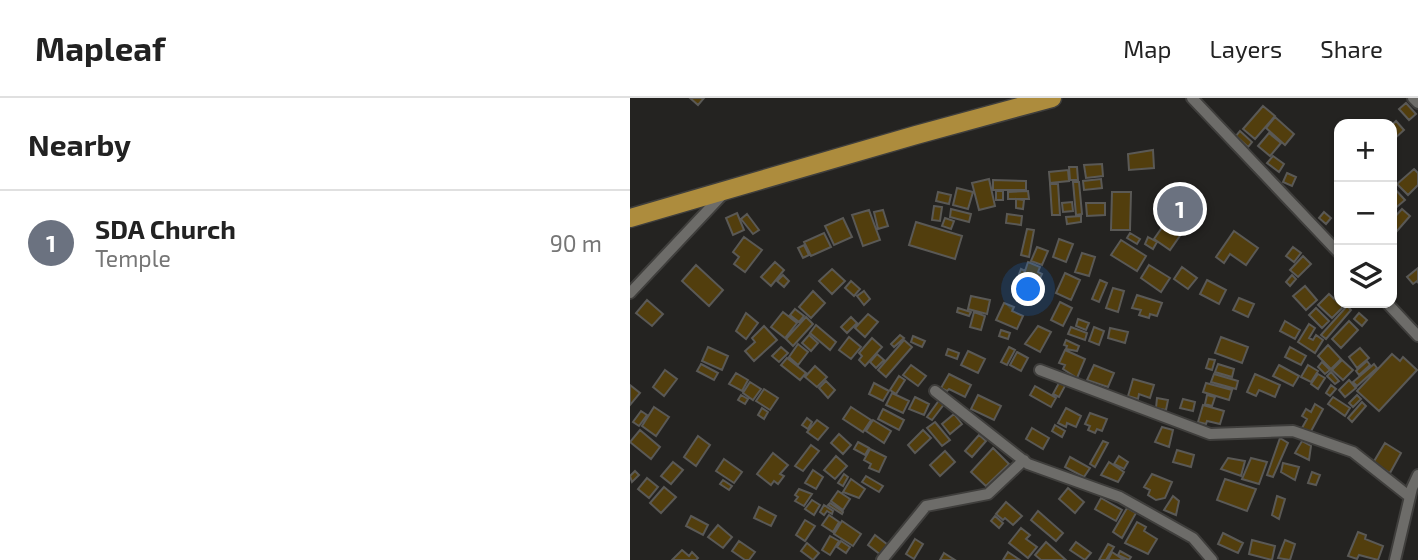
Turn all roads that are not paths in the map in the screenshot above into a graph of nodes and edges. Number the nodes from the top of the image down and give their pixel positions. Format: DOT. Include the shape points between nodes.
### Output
graph roads {
  1 [pos="1052,98"];
  2 [pos="1192,98"];
  3 [pos="1413,98"];
  4 [pos="1418,103"];
  5 [pos="726,190"];
  6 [pos="630,218"];
  7 [pos="1334,248"];
  8 [pos="630,293"];
  9 [pos="1392,308"];
  10 [pos="1418,336"];
  11 [pos="1040,370"];
  12 [pos="935,391"];
  13 [pos="1024,460"];
  14 [pos="1418,475"];
  15 [pos="1410,497"];
  16 [pos="882,560"];
  17 [pos="1212,560"];
  18 [pos="1395,560"];
  1 -- 5 [label="highway"];
  2 -- 7 [label="street"];
  3 -- 4 [label="street"];
  5 -- 6 [label="highway"];
  5 -- 8 [label="street"];
  9 -- 10 [label="street"];
  11 -- 15 [label="street" via="1210,435 1293,431 1353,453"];
  12 -- 13 [label="street"];
  13 -- 16 [label="street" via="988,495 926,506"];
  13 -- 17 [label="street" via="1120,497 1193,538"];
  14 -- 15 [label="street"];
  15 -- 18 [label="street"];
}
